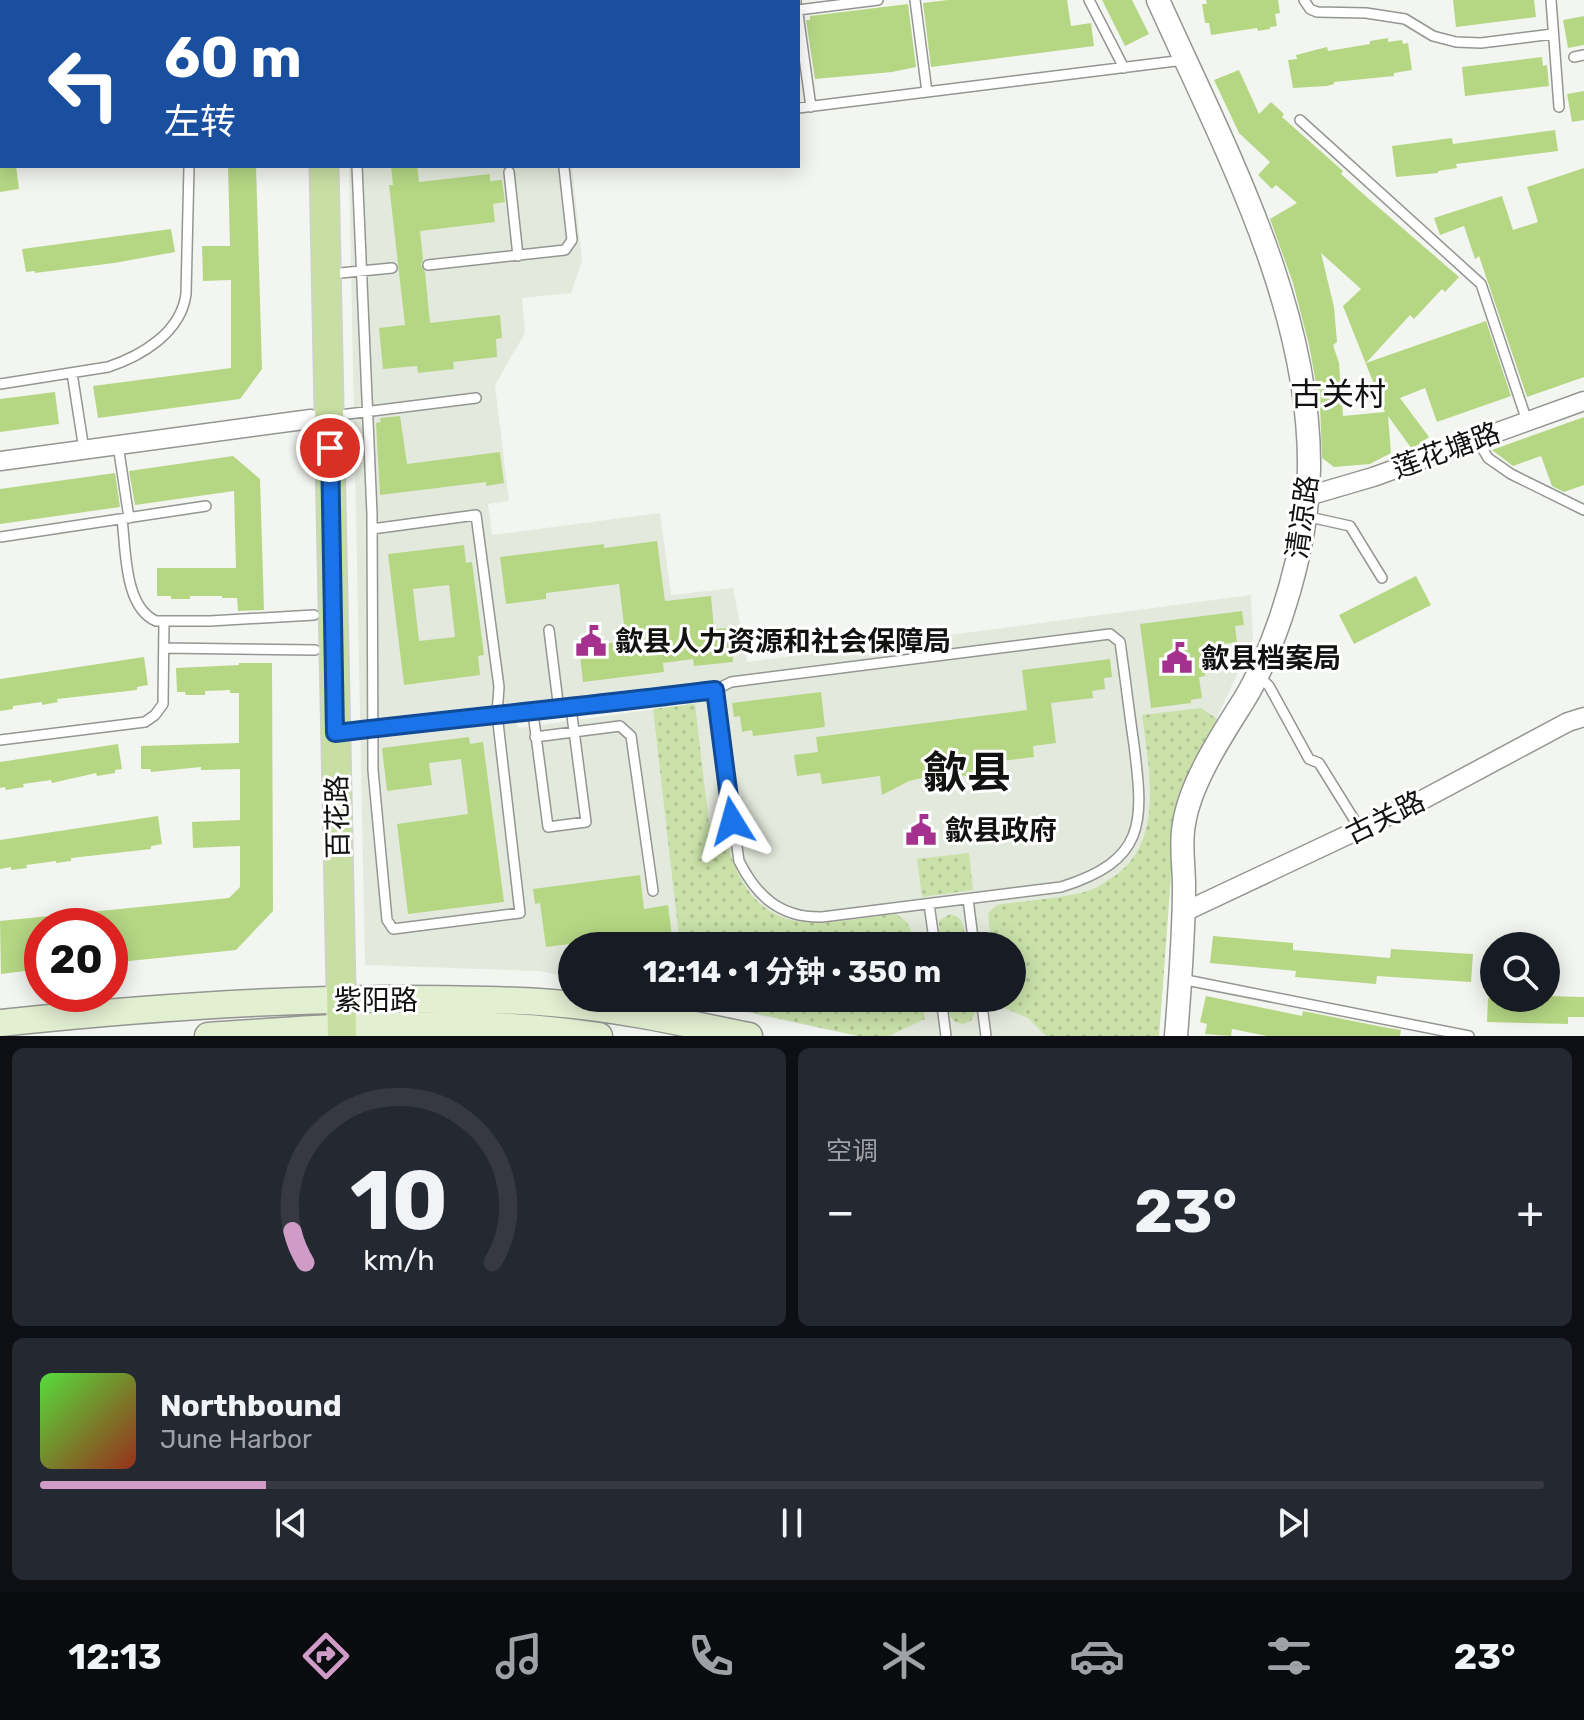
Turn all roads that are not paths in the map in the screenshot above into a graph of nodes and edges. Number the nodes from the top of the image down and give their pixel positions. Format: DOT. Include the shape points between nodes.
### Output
graph roads {
  1 [pos="878,0"];
  2 [pos="915,0"];
  3 [pos="1089,0"];
  4 [pos="1158,0"];
  5 [pos="1304,0"];
  6 [pos="1551,0"];
  7 [pos="800,12"];
  8 [pos="800,27"];
  9 [pos="1553,34"];
  10 [pos="1185,60"];
  11 [pos="1124,68"];
  12 [pos="927,92"];
  13 [pos="811,107"];
  14 [pos="1559,107"];
  15 [pos="800,108"];
  16 [pos="1300,120"];
  17 [pos="189,168"];
  18 [pos="306,168"];
  19 [pos="324,168"];
  20 [pos="357,168"];
  21 [pos="564,168"];
  22 [pos="509,172"];
  23 [pos="518,256"];
  24 [pos="428,265"];
  25 [pos="392,268"];
  26 [pos="362,271"];
  27 [pos="326,274"];
  28 [pos="72,373"];
  29 [pos="0,384"];
  30 [pos="476,398"];
  31 [pos="1584,401"];
  32 [pos="368,412"];
  33 [pos="320,418"];
  34 [pos="1527,421"];
  35 [pos="1477,439"];
  36 [pos="118,445"];
  37 [pos="84,450"];
  38 [pos="0,461"];
  39 [pos="206,506"];
  40 [pos="1306,506"];
  41 [pos="1584,510"];
  42 [pos="126,518"];
  43 [pos="372,529"];
  44 [pos="0,537"];
  45 [pos="1382,578"];
  46 [pos="314,615"];
  47 [pos="164,621"];
  48 [pos="549,630"];
  49 [pos="164,648"];
  50 [pos="315,650"];
  51 [pos="1258,675"];
  52 [pos="715,690"];
  53 [pos="571,708"];
  54 [pos="559,710"];
  55 [pos="533,713"];
  56 [pos="497,714"];
  57 [pos="1584,717"];
  58 [pos="373,729"];
  59 [pos="574,732"];
  60 [pos="335,733"];
  61 [pos="535,737"];
  62 [pos="0,740"];
  63 [pos="1360,829"];
  64 [pos="653,891"];
  65 [pos="968,899"];
  66 [pos="929,904"];
  67 [pos="1184,912"];
  68 [pos="933,932"];
  69 [pos="972,932"];
  70 [pos="1181,979"];
  71 [pos="943,1012"];
  72 [pos="983,1012"];
  73 [pos="333,1021"];
  74 [pos="0,1023"];
  75 [pos="1436,1033"];
  76 [pos="208,1036"];
  77 [pos="599,1036"];
  78 [pos="749,1036"];
  79 [pos="946,1036"];
  80 [pos="986,1036"];
  81 [pos="1176,1036"];
  82 [pos="1469,1036"];
  1 -- 7 [label="lane"];
  2 -- 12 [label="lane"];
  3 -- 11 [label="lane"];
  4 -- 10 [label="street, 清凉路"];
  5 -- 9 [label="lane" via="1317,12 1405,19 1456,42"];
  6 -- 9 [label="lane"];
  8 -- 13 [label="lane"];
  9 -- 14 [label="lane"];
  10 -- 11 [label="lane"];
  10 -- 40 [label="street, 清凉路" via="1255,218 1285,311 1307,419"];
  11 -- 12 [label="lane"];
  12 -- 13 [label="lane"];
  13 -- 15 [label="lane"];
  16 -- 34 [label="lane" via="1481,284"];
  17 -- 28 [label="lane" via="186,294 175,323 137,355"];
  18 -- 33 [label="main road, 百花路"];
  19 -- 27 [label="main road, 百花路"];
  20 -- 26 [label="lane"];
  21 -- 23 [label="lane" via="570,244 561,252"];
  22 -- 23 [label="lane"];
  23 -- 24 [label="lane"];
  25 -- 26 [label="lane"];
  26 -- 27 [label="lane"];
  26 -- 32 [label="lane"];
  27 -- 33 [label="main road, 百花路"];
  28 -- 29 [label="lane"];
  28 -- 37 [label="lane"];
  30 -- 32 [label="lane"];
  31 -- 34 [label="street, 莲花塘路"];
  32 -- 33 [label="lane"];
  32 -- 43 [label="lane"];
  33 -- 36 [label="street"];
  33 -- 46 [label="main road, 百花路"];
  33 -- 60 [label="main road, 百花路"];
  34 -- 35 [label="street, 莲花塘路"];
  35 -- 40 [label="street, 莲花塘路"];
  35 -- 41 [label="lane" via="1488,458 1511,474"];
  36 -- 37 [label="street"];
  36 -- 42 [label="lane"];
  37 -- 38 [label="street"];
  39 -- 42 [label="lane"];
  40 -- 45 [label="lane" via="1350,526"];
  40 -- 51 [label="street, 清凉路" via="1290,588"];
  42 -- 44 [label="lane"];
  42 -- 47 [label="lane" via="134,601 149,617"];
  43 -- 56 [label="lane" via="476,515 499,687"];
  43 -- 58 [label="lane"];
  46 -- 47 [label="lane"];
  46 -- 50 [label="main road, 百花路"];
  47 -- 49 [label="lane"];
  48 -- 54 [label="lane"];
  49 -- 50 [label="lane"];
  49 -- 62 [label="lane" via="163,704 145,722"];
  50 -- 73 [label="main road, 百花路"];
  51 -- 63 [label="lane"];
  51 -- 67 [label="street, 清凉路" via="1205,767 1184,824"];
  52 -- 53 [label="lane"];
  52 -- 65 [label="lane" via="731,682 1110,634 1120,642 1141,804 1131,840 1109,867 1086,879"];
  52 -- 66 [label="lane" via="736,851 763,897 781,910 812,918"];
  53 -- 54 [label="lane"];
  53 -- 59 [label="lane"];
  54 -- 55 [label="lane"];
  55 -- 56 [label="lane"];
  55 -- 61 [label="lane"];
  56 -- 58 [label="lane"];
  56 -- 58 [label="lane" via="520,913 393,929 387,920"];
  57 -- 63 [label="street, 古关路"];
  58 -- 60 [label="lane"];
  59 -- 61 [label="lane"];
  59 -- 61 [label="lane" via="586,822 561,826 548,827 545,821"];
  59 -- 64 [label="lane" via="620,726 631,736"];
  60 -- 73 [label="main road, 百花路"];
  63 -- 67 [label="street, 古关路"];
  65 -- 66 [label="lane"];
  65 -- 69 [label="lane"];
  66 -- 68 [label="lane"];
  67 -- 70 [label="street, 清凉路"];
  70 -- 75 [label="lane"];
  70 -- 81 [label="street, 清凉路"];
  71 -- 79 [label="lane"];
  72 -- 80 [label="lane"];
  73 -- 74 [label="main road, 紫阳路" via="112,1011"];
  73 -- 76 [label="main road, 紫阳路"];
  73 -- 77 [label="main road, 紫阳路" via="466,1023"];
  73 -- 78 [label="main road, 紫阳路" via="554,1003"];
  75 -- 82 [label="lane"];
}
